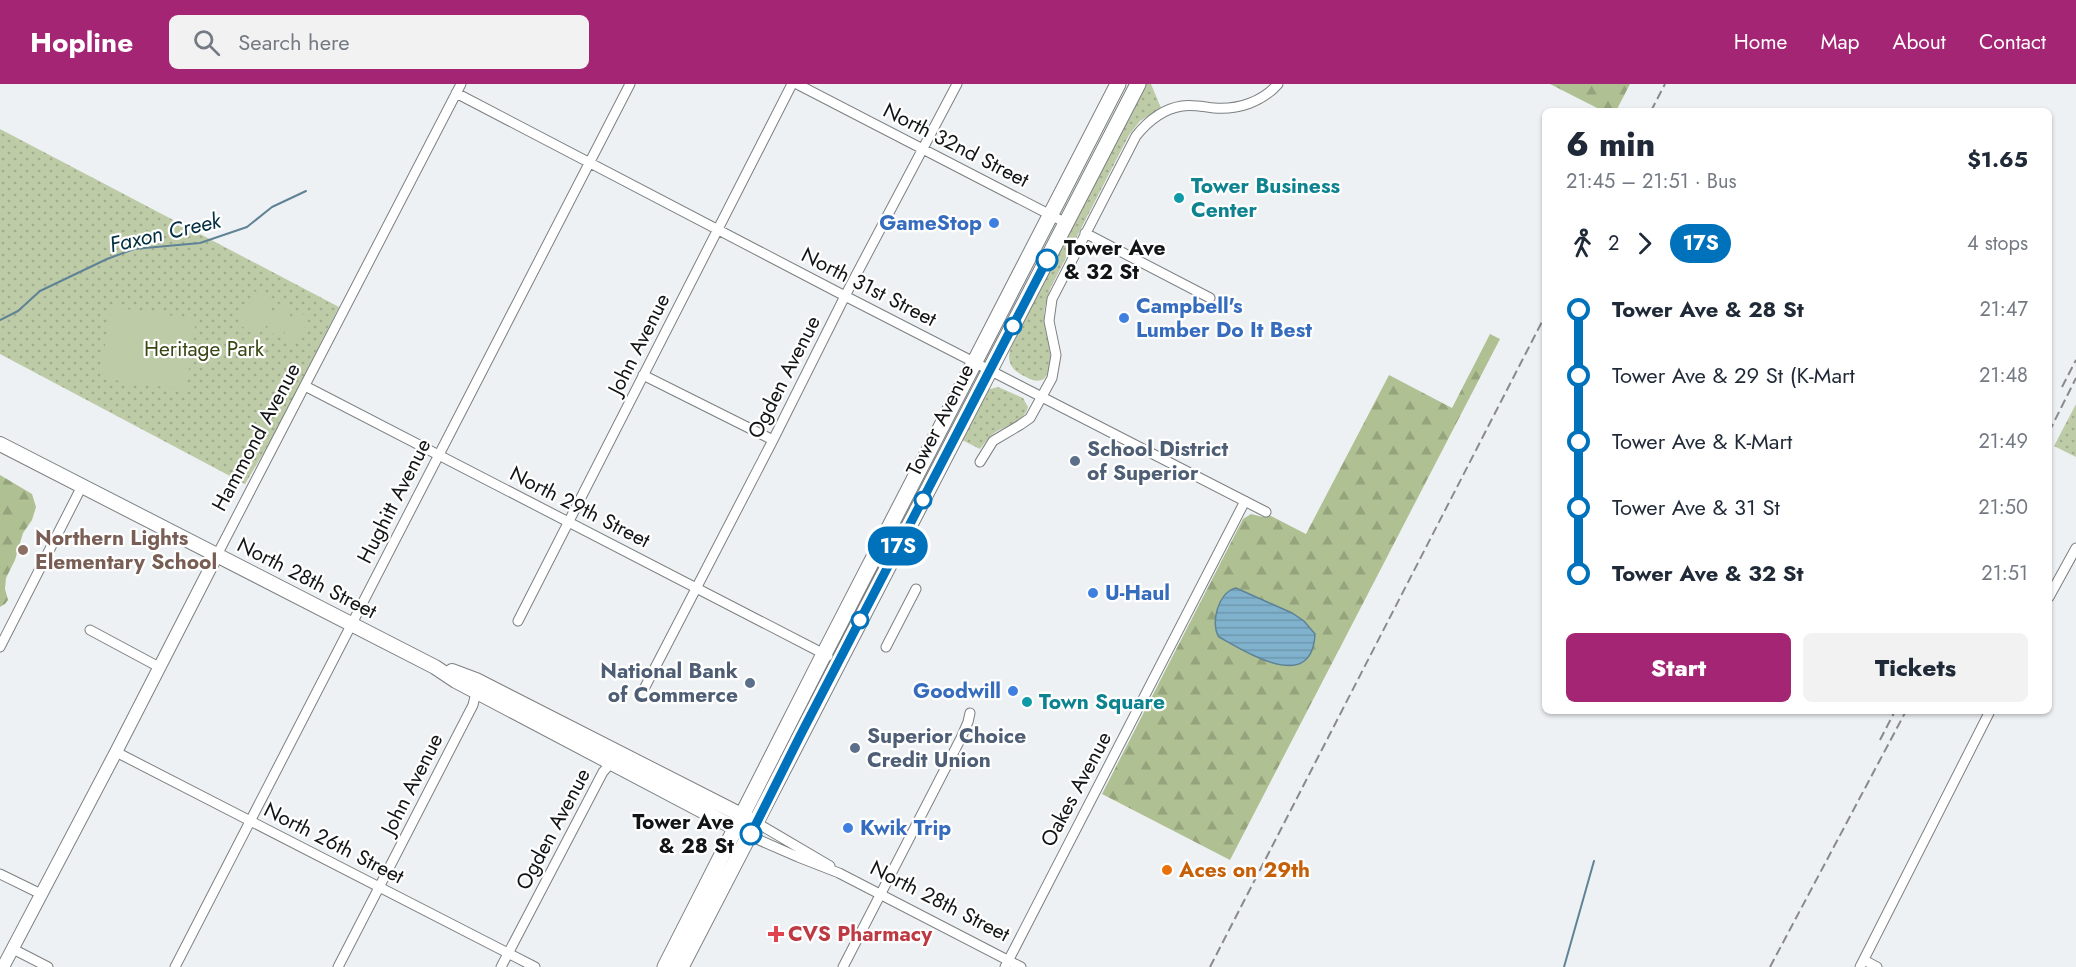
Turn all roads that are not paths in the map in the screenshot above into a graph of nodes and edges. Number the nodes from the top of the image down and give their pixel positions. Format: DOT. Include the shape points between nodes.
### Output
graph roads {
  1 [pos="630,84"];
  2 [pos="792,84"];
  3 [pos="797,84"];
  4 [pos="957,84"];
  5 [pos="1119,84"];
  6 [pos="1138,84"];
  7 [pos="1278,84"];
  8 [pos="458,88"];
  9 [pos="923,148"];
  10 [pos="590,162"];
  11 [pos="1051,214"];
  12 [pos="1066,223"];
  13 [pos="718,230"];
  14 [pos="1085,233"];
  15 [pos="845,296"];
  16 [pos="1210,298"];
  17 [pos="975,362"];
  18 [pos="990,369"];
  19 [pos="643,375"];
  20 [pos="305,386"];
  21 [pos="1042,397"];
  22 [pos="773,440"];
  23 [pos="0,444"];
  24 [pos="439,454"];
  25 [pos="980,462"];
  26 [pos="82,486"];
  27 [pos="1245,501"];
  28 [pos="1266,512"];
  29 [pos="568,520"];
  30 [pos="2076,548"];
  31 [pos="216,555"];
  32 [pos="697,587"];
  33 [pos="916,589"];
  34 [pos="2052,592"];
  35 [pos="518,621"];
  36 [pos="351,623"];
  37 [pos="90,630"];
  38 [pos="0,646"];
  39 [pos="886,647"];
  40 [pos="824,654"];
  41 [pos="838,662"];
  42 [pos="159,667"];
  43 [pos="477,686"];
  44 [pos="645,687"];
  45 [pos="970,713"];
  46 [pos="1988,714"];
  47 [pos="117,752"];
  48 [pos="611,763"];
  49 [pos="668,779"];
  50 [pos="251,821"];
  51 [pos="739,822"];
  52 [pos="754,829"];
  53 [pos="839,873"];
  54 [pos="0,874"];
  55 [pos="379,887"];
  56 [pos="41,894"];
  57 [pos="880,894"];
  58 [pos="13,949"];
  59 [pos="508,953"];
  60 [pos="1006,964"];
  61 [pos="1862,964"];
  62 [pos="3,967"];
  63 [pos="48,967"];
  64 [pos="175,967"];
  65 [pos="338,967"];
  66 [pos="501,967"];
  67 [pos="535,967"];
  68 [pos="665,967"];
  69 [pos="681,967"];
  70 [pos="843,967"];
  71 [pos="1021,967"];
  72 [pos="1877,967"];
  1 -- 10 [label="street, Hughitt Avenue"];
  2 -- 13 [label="street, John Avenue"];
  3 -- 9 [label="street, North 32nd Street"];
  4 -- 9 [label="street, Ogden Avenue"];
  5 -- 11 [label="main road, Tower Avenue"];
  6 -- 12 [label="main road, Tower Avenue"];
  7 -- 14 [label="street" via="1247,105 1186,105 1151,120 1136,136"];
  8 -- 10 [label="street, North 31st Street"];
  8 -- 20 [label="street, Hammond Avenue"];
  9 -- 11 [label="street, North 32nd Street"];
  9 -- 15 [label="street, Ogden Avenue"];
  10 -- 13 [label="street, North 31st Street"];
  10 -- 24 [label="street, Hughitt Avenue"];
  11 -- 12 [label="street, North 32nd Street"];
  11 -- 17 [label="main road, Tower Avenue"];
  12 -- 18 [label="main road, Tower Avenue"];
  13 -- 15 [label="street, North 31st Street"];
  13 -- 19 [label="street, John Avenue"];
  14 -- 16 [label="street"];
  14 -- 21 [label="street" via="1052,299 1049,321 1056,365"];
  15 -- 17 [label="street, North 31st Street"];
  15 -- 22 [label="street, Ogden Avenue"];
  17 -- 18 [label="street, North 31st Street"];
  17 -- 40 [label="main road, Tower Avenue"];
  18 -- 21 [label="street, North 31st Street"];
  18 -- 41 [label="main road, Tower Avenue"];
  19 -- 22 [label="street"];
  19 -- 29 [label="street, John Avenue"];
  20 -- 24 [label="street, North 29th Street"];
  20 -- 31 [label="street, Hammond Avenue"];
  21 -- 25 [label="street" via="1027,420 993,441"];
  21 -- 27 [label="street, North 31st Street"];
  22 -- 32 [label="street, Ogden Avenue"];
  23 -- 26 [label="main road, North 28th Street"];
  24 -- 29 [label="street, North 29th Street"];
  24 -- 36 [label="street, Hughitt Avenue"];
  26 -- 31 [label="main road, North 28th Street"];
  26 -- 38 [label="street"];
  27 -- 28 [label="street, North 31st Street"];
  27 -- 60 [label="street, Oakes Avenue"];
  29 -- 32 [label="street, North 29th Street"];
  29 -- 35 [label="street, John Avenue"];
  30 -- 34 [label="street"];
  31 -- 36 [label="main road, North 28th Street"];
  31 -- 42 [label="street, Hammond Avenue"];
  32 -- 40 [label="street, North 29th Street"];
  32 -- 44 [label="street, Ogden Avenue"];
  33 -- 39 [label="street"];
  36 -- 43 [label="main road, North 28th Street"];
  36 -- 50 [label="street, Hughitt Avenue"];
  37 -- 42 [label="street"];
  40 -- 41 [label="street, North 29th Street"];
  40 -- 51 [label="main road, Tower Avenue"];
  41 -- 52 [label="main road, Tower Avenue"];
  42 -- 47 [label="street, Hammond Avenue"];
  43 -- 48 [label="main road, North 28th Street"];
  43 -- 49 [label="main road, North 28th Street"];
  43 -- 55 [label="street, John Avenue" via="473,705"];
  45 -- 57 [label="street" via="961,738"];
  46 -- 61 [label="street"];
  47 -- 50 [label="street, North 26th Street"];
  47 -- 56 [label="street, Hammond Avenue"];
  48 -- 49 [label="street, Ogden Avenue" via="618,761"];
  48 -- 51 [label="main road, North 28th Street"];
  48 -- 59 [label="street, Ogden Avenue"];
  49 -- 51 [label="main road, North 28th Street"];
  50 -- 55 [label="street, North 26th Street"];
  50 -- 64 [label="street, Hughitt Avenue"];
  51 -- 52 [label="main road, North 28th Street"];
  51 -- 68 [label="main road, Tower Avenue"];
  52 -- 53 [label="street, North 28th Street" via="809,853"];
  52 -- 53 [label="street, North 28th Street" via="805,860"];
  52 -- 69 [label="main road, Tower Avenue"];
  53 -- 57 [label="street, North 28th Street"];
  54 -- 56 [label="street"];
  55 -- 59 [label="street, North 26th Street"];
  55 -- 65 [label="street, John Avenue"];
  56 -- 58 [label="street, Hammond Avenue"];
  57 -- 60 [label="street, North 28th Street"];
  57 -- 70 [label="street"];
  58 -- 62 [label="street, Hammond Avenue"];
  58 -- 63 [label="street"];
  59 -- 66 [label="street, Ogden Avenue"];
  59 -- 67 [label="street, North 26th Street"];
  60 -- 71 [label="street, North 28th Street"];
  61 -- 72 [label="street"];
}
